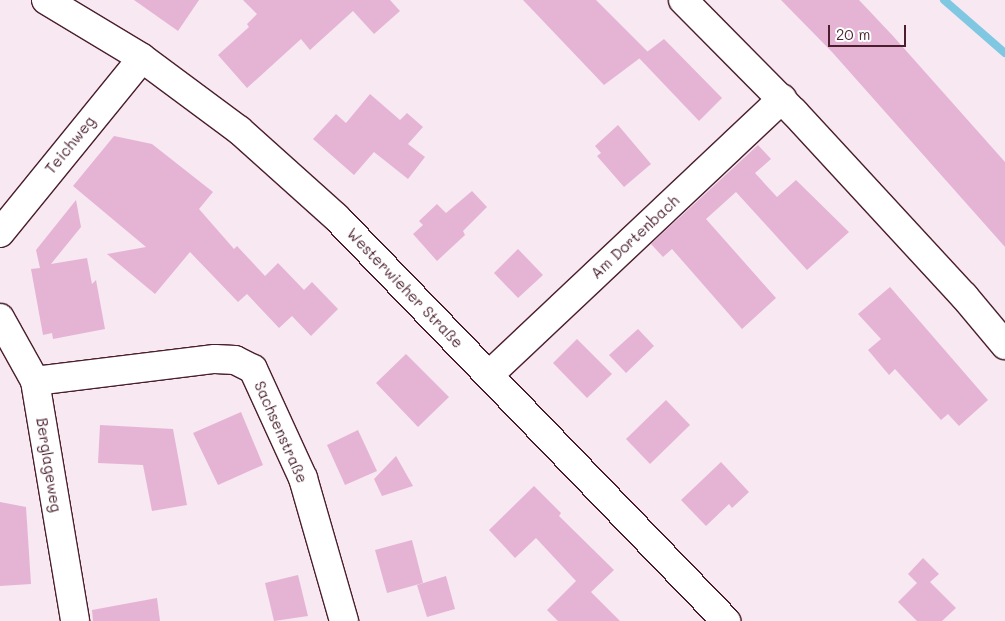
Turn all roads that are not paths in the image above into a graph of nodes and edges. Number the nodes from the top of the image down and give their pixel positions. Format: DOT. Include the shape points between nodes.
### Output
graph roads {
  1 [pos="46,0"];
  2 [pos="683,0"];
  3 [pos="142,58"];
  4 [pos="782,99"];
  5 [pos="0,233"];
  6 [pos="0,318"];
  7 [pos="1005,345"];
  8 [pos="489,375"];
  9 [pos="35,381"];
  10 [pos="75,621"];
  11 [pos="344,621"];
  12 [pos="726,621"];
  1 -- 3 [label="street, Westerwieher Straße"];
  2 -- 4 [label="street"];
  3 -- 5 [label="street, Teichweg"];
  3 -- 8 [label="street, Westerwieher Straße" via="239,130 329,211"];
  4 -- 7 [label="street" via="964,296"];
  4 -- 8 [label="street, Am Dortenbach"];
  6 -- 9 [label="street, Berglageweg"];
  8 -- 12 [label="street, Westerwieher Straße"];
  9 -- 10 [label="street, Berglageweg"];
  9 -- 11 [label="street, Sachsenstraße" via="215,359 235,360 252,369 303,478"];
}
